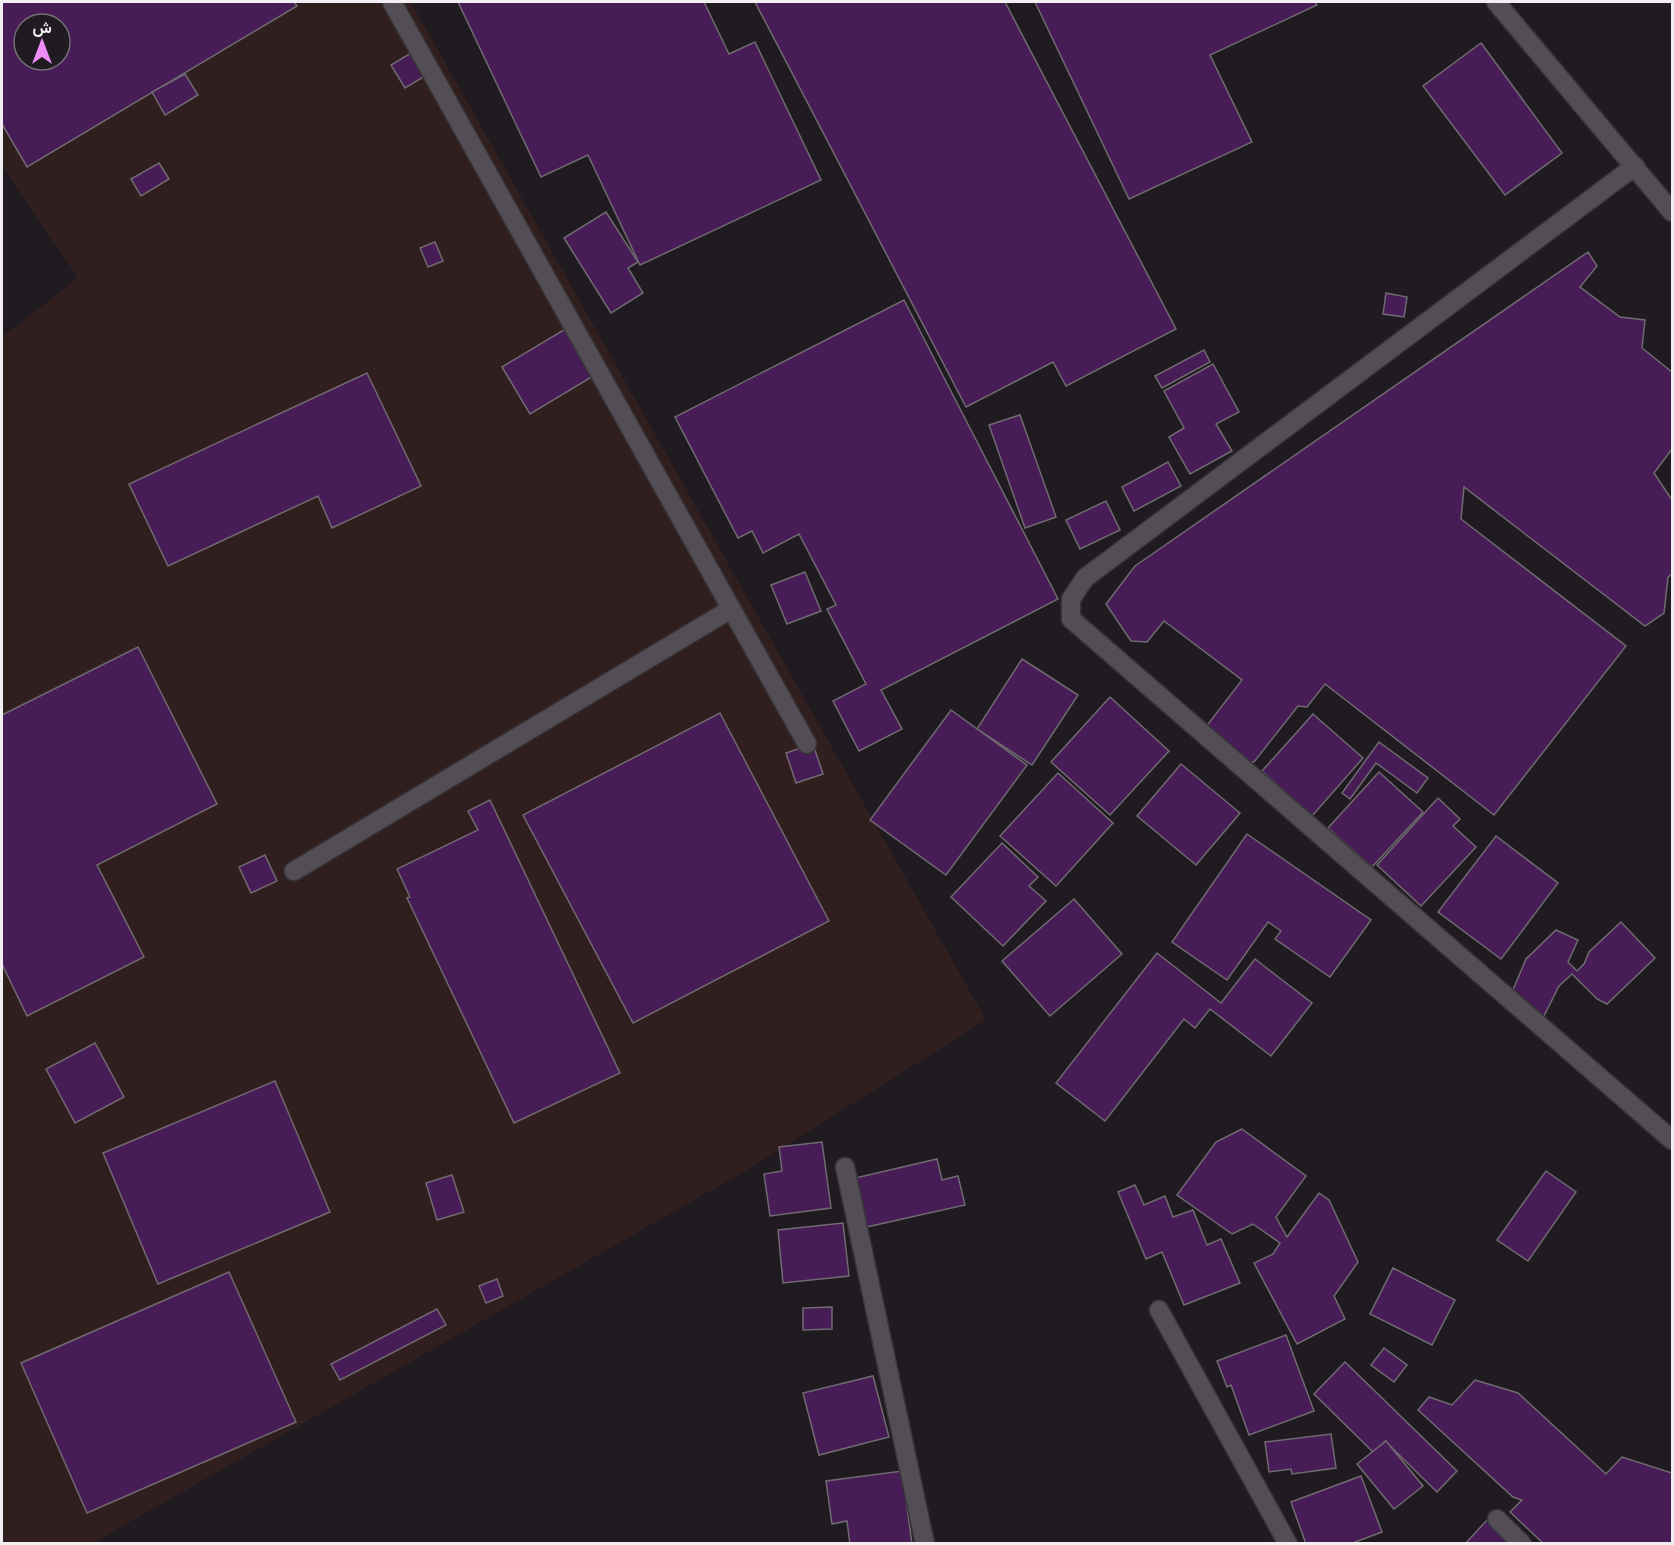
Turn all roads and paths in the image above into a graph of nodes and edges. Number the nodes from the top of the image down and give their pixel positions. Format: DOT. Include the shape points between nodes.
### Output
graph roads {
  1 [pos="392,2"];
  2 [pos="1496,2"];
  3 [pos="1635,166"];
  4 [pos="1672,212"];
  5 [pos="731,609"];
  6 [pos="807,744"];
  7 [pos="294,871"];
  8 [pos="1672,1140"];
  9 [pos="845,1167"];
  10 [pos="1159,1311"];
  11 [pos="1497,1519"];
  12 [pos="925,1544"];
  13 [pos="1288,1544"];
  14 [pos="1522,1544"];
  1 -- 5 [label="street"];
  2 -- 3 [label="street"];
  3 -- 4 [label="street"];
  3 -- 8 [label="street" via="1085,578 1071,599 1071,619"];
  5 -- 6 [label="street"];
  5 -- 7 [label="street"];
  9 -- 12 [label="street"];
  10 -- 13 [label="street"];
  11 -- 14 [label="street"];
}
